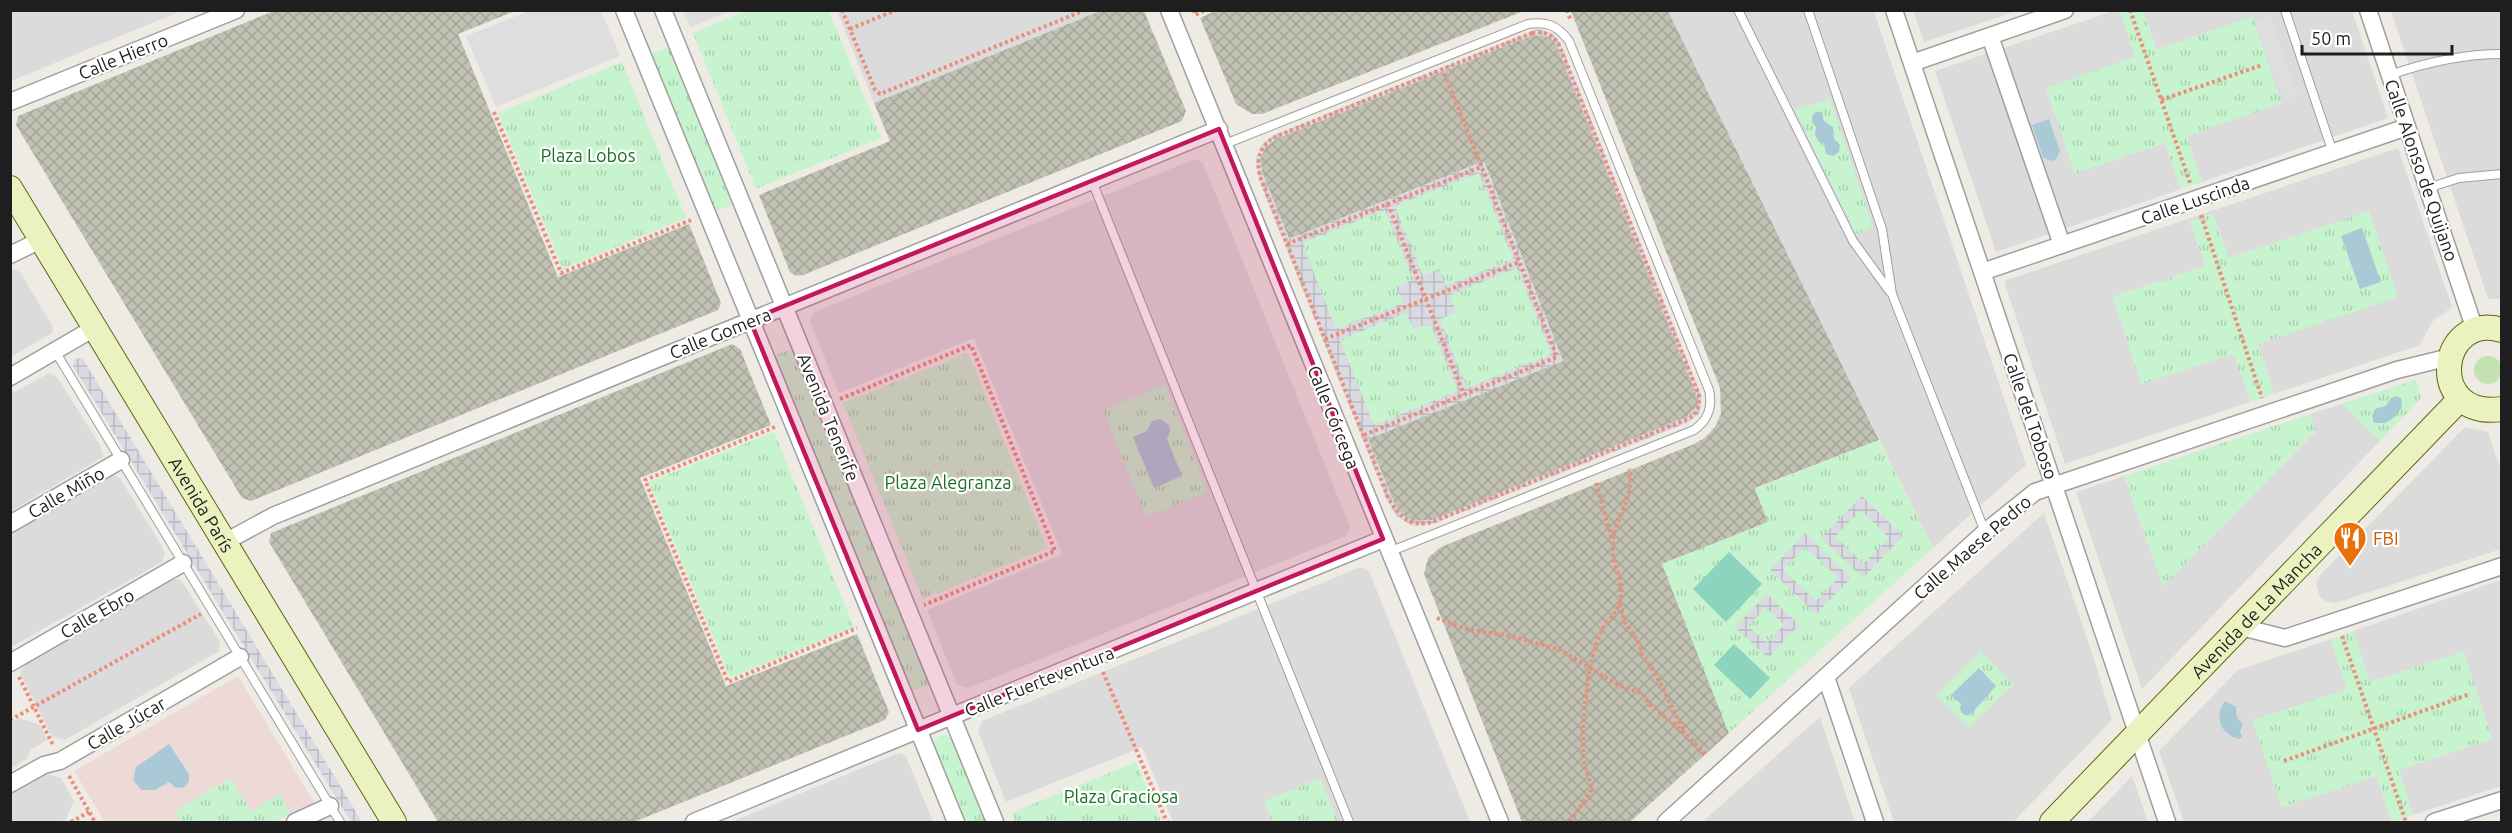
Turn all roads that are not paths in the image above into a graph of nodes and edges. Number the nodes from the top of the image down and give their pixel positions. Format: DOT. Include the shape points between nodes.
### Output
graph roads {
  1 [pos="236,10"];
  2 [pos="624,10"];
  3 [pos="663,10"];
  4 [pos="1168,10"];
  5 [pos="1738,10"];
  6 [pos="1808,10"];
  7 [pos="1894,10"];
  8 [pos="2066,10"];
  9 [pos="2285,10"];
  10 [pos="2368,10"];
  11 [pos="1990,36"];
  12 [pos="2502,54"];
  13 [pos="1912,63"];
  14 [pos="2390,75"];
  15 [pos="10,102"];
  16 [pos="2407,127"];
  17 [pos="1222,137"];
  18 [pos="2332,153"];
  19 [pos="2502,174"];
  20 [pos="1092,181"];
  21 [pos="10,188"];
  22 [pos="2428,188"];
  23 [pos="43,239"];
  24 [pos="2062,245"];
  25 [pos="10,255"];
  26 [pos="1982,272"];
  27 [pos="1892,294"];
  28 [pos="784,306"];
  29 [pos="750,320"];
  30 [pos="96,327"];
  31 [pos="2475,330"];
  32 [pos="2502,330"];
  33 [pos="55,351"];
  34 [pos="2450,357"];
  35 [pos="10,377"];
  36 [pos="2460,399"];
  37 [pos="2502,409"];
  38 [pos="121,460"];
  39 [pos="2054,484"];
  40 [pos="10,524"];
  41 [pos="1985,532"];
  42 [pos="225,542"];
  43 [pos="1386,546"];
  44 [pos="183,563"];
  45 [pos="2502,566"];
  46 [pos="1257,591"];
  47 [pos="2241,627"];
  48 [pos="240,657"];
  49 [pos="10,663"];
  50 [pos="1826,677"];
  51 [pos="952,716"];
  52 [pos="918,730"];
  53 [pos="2137,734"];
  54 [pos="10,784"];
  55 [pos="2502,800"];
  56 [pos="330,806"];
  57 [pos="295,822"];
  58 [pos="340,822"];
  59 [pos="394,822"];
  60 [pos="694,822"];
  61 [pos="956,822"];
  62 [pos="995,822"];
  63 [pos="1349,822"];
  64 [pos="1500,822"];
  65 [pos="1666,822"];
  66 [pos="1875,822"];
  67 [pos="2052,822"];
  68 [pos="2168,822"];
  69 [pos="2434,822"];
  1 -- 15 [label="street, Calle Hierro"];
  2 -- 29 [label="street, Avenida Tenerife"];
  3 -- 28 [label="street, Avenida Tenerife"];
  4 -- 17 [label="street, Calle Córcega"];
  5 -- 27 [label="lane" via="1853,241"];
  6 -- 27 [label="lane" via="1882,229"];
  7 -- 13 [label="street, Calle del Toboso"];
  8 -- 11 [label="street"];
  9 -- 18 [label="lane"];
  10 -- 14 [label="street, Calle Alonso de Quijano"];
  11 -- 13 [label="street"];
  11 -- 24 [label="street"];
  12 -- 14 [label="lane" via="2423,63"];
  13 -- 26 [label="street, Calle del Toboso"];
  14 -- 16 [label="street, Calle Alonso de Quijano"];
  16 -- 18 [label="street, Calle Luscinda"];
  16 -- 22 [label="street, Calle Alonso de Quijano"];
  17 -- 20 [label="street, Calle Gomera"];
  17 -- 43 [label="street, Calle Córcega"];
  17 -- 43 [label="lane" via="1528,24 1555,26 1569,41 1692,346 1711,400 1707,417 1694,430"];
  18 -- 24 [label="street, Calle Luscinda"];
  19 -- 22 [label="lane" via="2460,178"];
  20 -- 28 [label="street, Calle Gomera"];
  20 -- 46 [label="lane"];
  21 -- 23 [label="main road, Avenida París"];
  22 -- 31 [label="street, Calle Alonso de Quijano"];
  23 -- 25 [label="street"];
  23 -- 30 [label="main road, Avenida París"];
  24 -- 26 [label="street, Calle Luscinda"];
  26 -- 39 [label="street, Calle del Toboso"];
  27 -- 41 [label="lane"];
  28 -- 29 [label="street, Calle Gomera"];
  28 -- 51 [label="street, Avenida Tenerife"];
  29 -- 42 [label="street, Calle Gomera" via="273,516"];
  29 -- 52 [label="street, Avenida Tenerife"];
  30 -- 33 [label="street"];
  30 -- 42 [label="main road, Avenida París"];
  31 -- 32 [label="main road"];
  31 -- 34 [label="main road" via="2459,341"];
  33 -- 35 [label="street"];
  33 -- 38 [label="lane"];
  34 -- 36 [label="main road" via="2451,386"];
  34 -- 39 [label="street, Calle Maese Pedro" via="2386,374"];
  36 -- 37 [label="main road" via="2480,410"];
  36 -- 47 [label="main road, Avenida de La Mancha"];
  38 -- 40 [label="street, Calle Miño"];
  38 -- 44 [label="lane"];
  39 -- 41 [label="street, Calle Maese Pedro" via="2026,497"];
  39 -- 53 [label="street, Calle del Toboso"];
  41 -- 50 [label="street, Calle Maese Pedro"];
  42 -- 59 [label="main road, Avenida París"];
  43 -- 46 [label="street, Calle Fuerteventura"];
  43 -- 64 [label="street, Calle Córcega"];
  44 -- 48 [label="lane"];
  44 -- 49 [label="street, Calle Ebro"];
  45 -- 47 [label="street" via="2285,638"];
  46 -- 51 [label="street, Calle Fuerteventura"];
  46 -- 63 [label="lane"];
  47 -- 53 [label="main road, Avenida de La Mancha"];
  48 -- 54 [label="street, Calle Júcar" via="60,760"];
  48 -- 56 [label="lane"];
  50 -- 65 [label="street, Calle Maese Pedro"];
  50 -- 66 [label="street"];
  51 -- 52 [label="street, Calle Fuerteventura"];
  51 -- 62 [label="street, Avenida Tenerife"];
  52 -- 60 [label="street, Calle Fuerteventura"];
  52 -- 61 [label="street, Avenida Tenerife"];
  53 -- 67 [label="main road, Avenida de La Mancha"];
  53 -- 68 [label="street, Calle del Toboso"];
  55 -- 69 [label="street"];
  56 -- 57 [label="street"];
  56 -- 58 [label="lane"];
}
